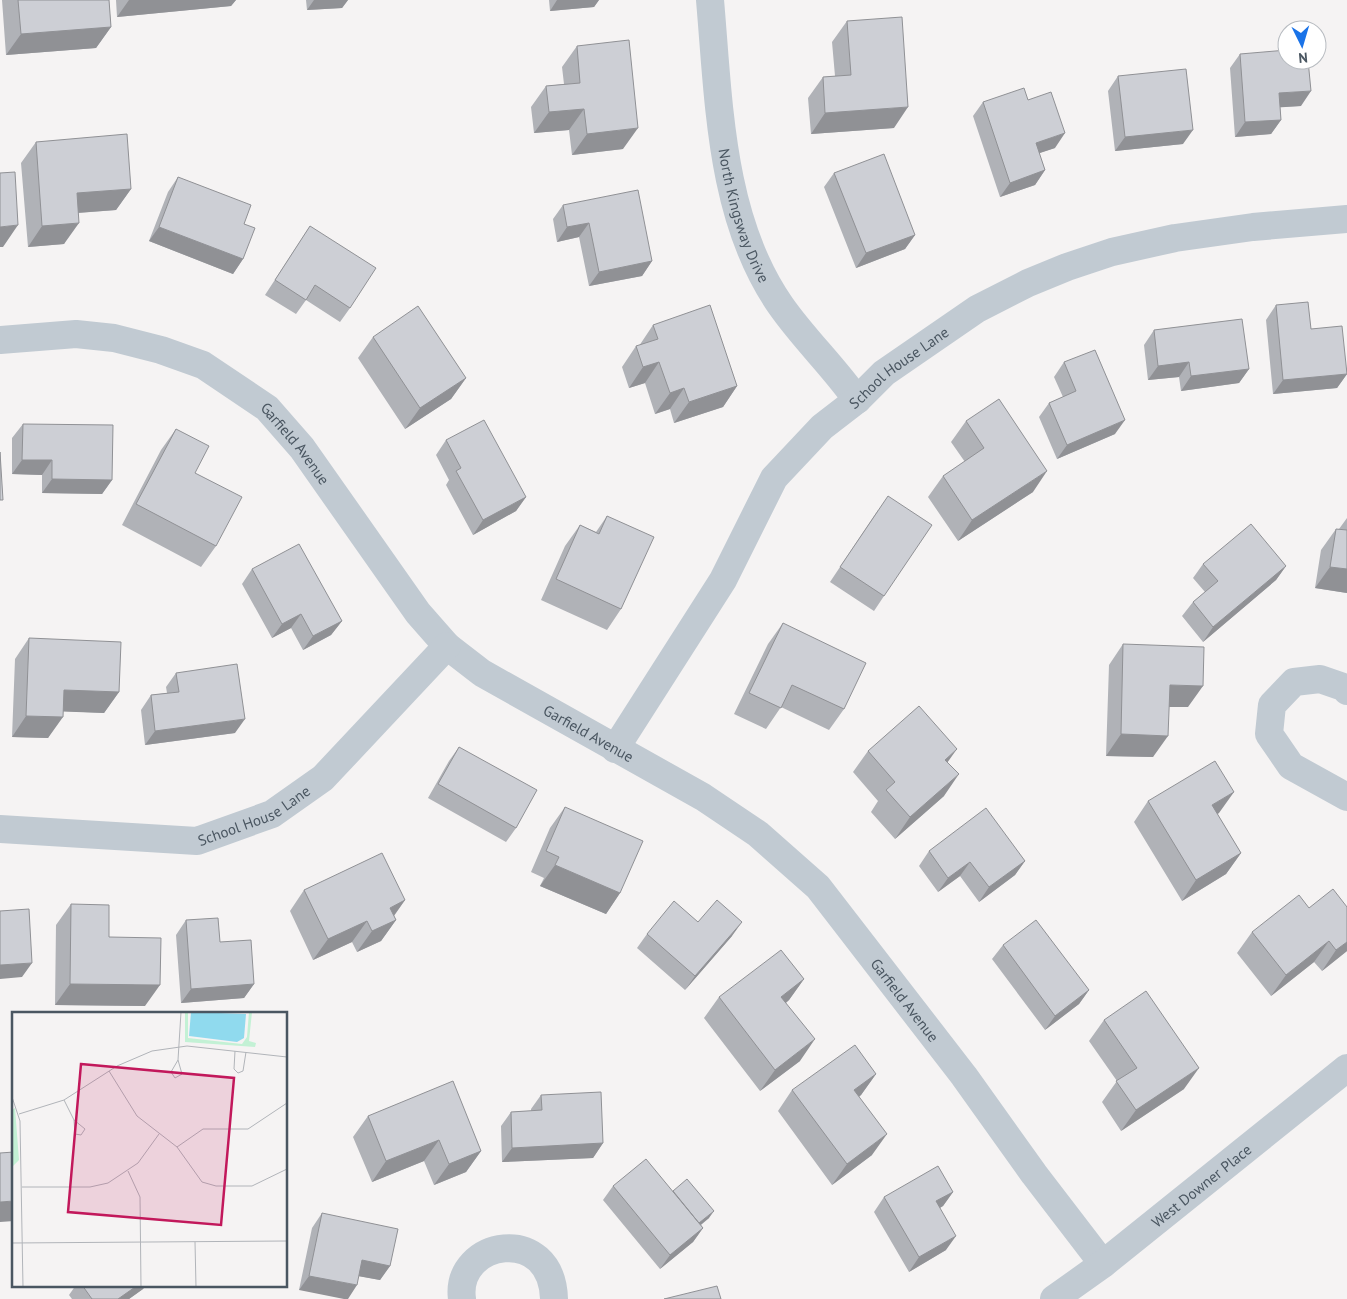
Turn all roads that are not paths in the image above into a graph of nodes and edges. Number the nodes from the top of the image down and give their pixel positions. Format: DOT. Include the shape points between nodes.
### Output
graph roads {
  1 [pos="710,0"];
  2 [pos="1347,219"];
  3 [pos="0,340"];
  4 [pos="856,400"];
  5 [pos="447,646"];
  6 [pos="1347,691"];
  7 [pos="615,749"];
  8 [pos="1347,797"];
  9 [pos="0,829"];
  10 [pos="1347,1068"];
  11 [pos="1103,1264"];
  12 [pos="462,1299"];
  13 [pos="554,1299"];
  14 [pos="1054,1299"];
  1 -- 4 [label="street, North Kingsway Drive" via="725,152 735,203 747,240 781,306 838,372"];
  2 -- 4 [label="street, School House Lane" via="1175,238 1112,252 1067,267 977,309 884,373"];
  3 -- 5 [label="street, Garfield Avenue" via="76,334 114,338 203,365 267,408 302,448 418,613"];
  4 -- 7 [label="street, School House Lane" via="822,427 774,478 723,580"];
  5 -- 7 [label="street, Garfield Avenue" via="482,673"];
  5 -- 9 [label="street, School House Lane" via="323,778 272,814 197,841"];
  6 -- 8 [label="street" via="1320,679 1294,682 1272,706 1269,734 1291,766"];
  7 -- 11 [label="street, Garfield Avenue" via="703,797 758,834 818,887"];
  10 -- 11 [label="street, West Downer Place"];
  11 -- 14 [label="street, West Downer Place"];
  12 -- 13 [label="street" via="464,1281 477,1259 501,1248 515,1248 541,1261 551,1279"];
}
